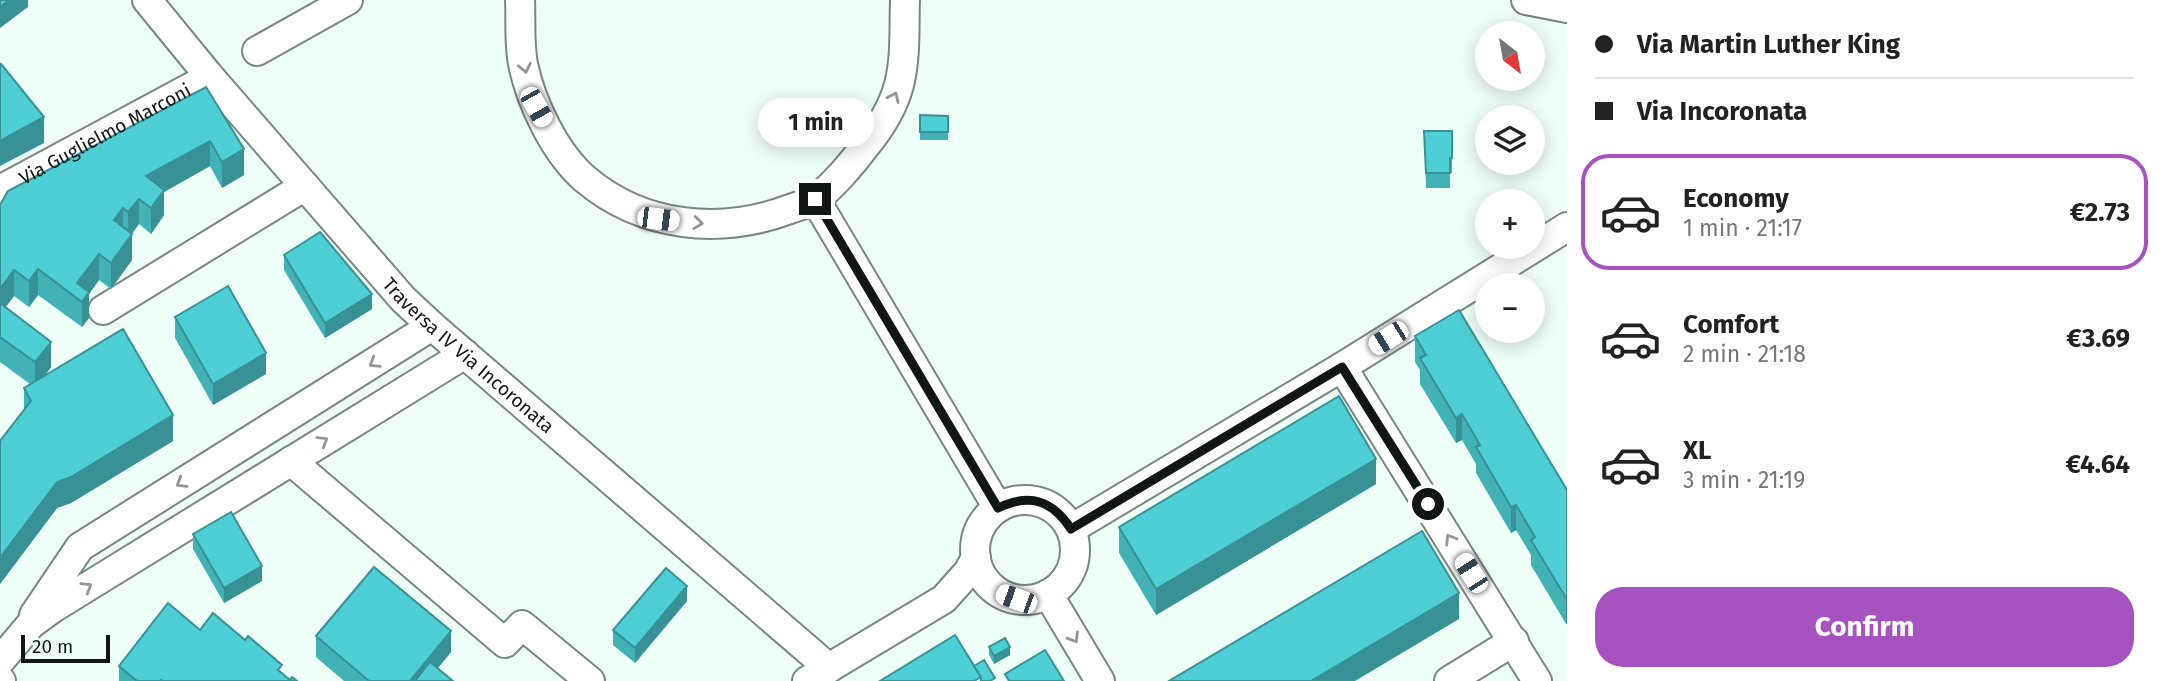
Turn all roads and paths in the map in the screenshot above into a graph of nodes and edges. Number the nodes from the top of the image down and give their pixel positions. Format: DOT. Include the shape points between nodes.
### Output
graph roads {
  1 [pos="148,0"];
  2 [pos="348,0"];
  3 [pos="520,0"];
  4 [pos="905,0"];
  5 [pos="1526,0"];
  6 [pos="1567,8"];
  7 [pos="257,51"];
  8 [pos="210,77"];
  9 [pos="305,186"];
  10 [pos="0,191"];
  11 [pos="815,199"];
  12 [pos="1567,227"];
  13 [pos="103,310"];
  14 [pos="432,326"];
  15 [pos="465,354"];
  16 [pos="1342,367"];
  17 [pos="291,461"];
  18 [pos="998,508"];
  19 [pos="1071,529"];
  20 [pos="976,558"];
  21 [pos="1000,593"];
  22 [pos="1048,594"];
  23 [pos="944,599"];
  24 [pos="31,624"];
  25 [pos="1514,641"];
  26 [pos="0,661"];
  27 [pos="818,674"];
  28 [pos="590,681"];
  29 [pos="1100,681"];
  30 [pos="1449,681"];
  31 [pos="1537,681"];
  1 -- 8 [label="street, Traversa IV Via Incoronata"];
  2 -- 7 [label="street"];
  3 -- 11 [label="street, one-way" via="523,63 536,107 555,143 584,178 617,202 658,219 712,225 766,218"];
  11 -- 4 [label="street, one-way" via="853,163 881,127 899,86"];
  5 -- 6 [label="street"];
  8 -- 9 [label="street, Traversa IV Via Incoronata"];
  8 -- 10 [label="street, Via Guglielmo Marconi"];
  9 -- 13 [label="street"];
  9 -- 14 [label="street, Traversa IV Via Incoronata"];
  11 -- 18 [label="street"];
  12 -- 16 [label="street"];
  14 -- 15 [label="street, Traversa IV Via Incoronata"];
  14 -- 24 [label="street, one-way" via="80,547 35,611"];
  17 -- 15 [label="street, one-way"];
  15 -- 27 [label="street, Traversa IV Via Incoronata"];
  16 -- 19 [label="street"];
  25 -- 16 [label="street, one-way"];
  24 -- 17 [label="street, one-way"];
  17 -- 28 [label="street" via="505,643 522,625"];
  18 -- 19 [label="street" via="1011,502 1039,501 1057,512"];
  18 -- 20 [label="street" via="980,530"];
  19 -- 22 [label="street" via="1075,559 1060,586"];
  20 -- 21 [label="street" via="989,584"];
  20 -- 23 [label="street"];
  21 -- 22 [label="street" via="1016,599"];
  21 -- 23 [label="street"];
  22 -- 29 [label="street, one-way"];
  23 -- 27 [label="street"];
  24 -- 26 [label="street"];
  25 -- 30 [label="street"];
  25 -- 31 [label="street"];
}
